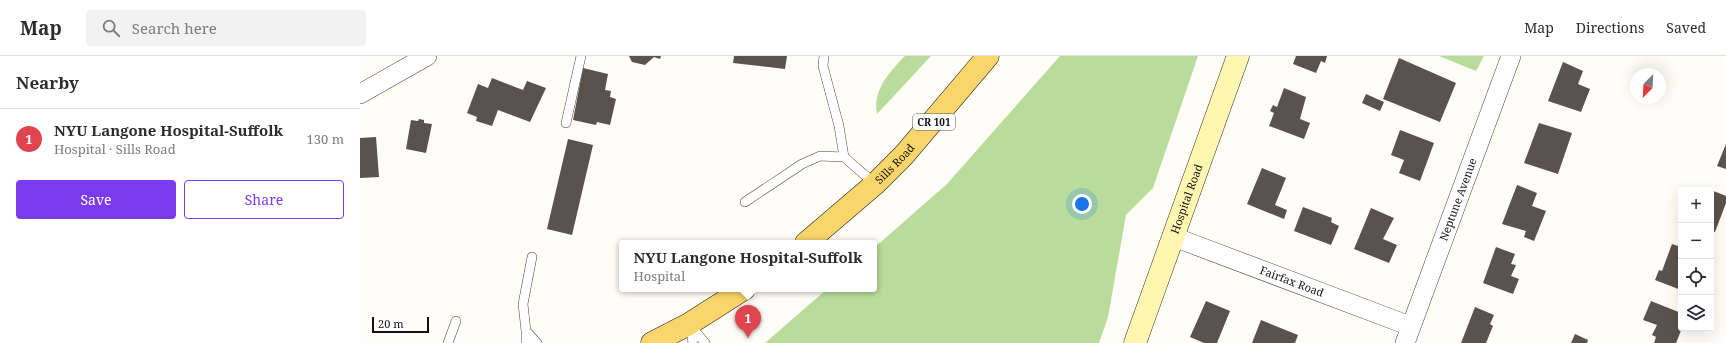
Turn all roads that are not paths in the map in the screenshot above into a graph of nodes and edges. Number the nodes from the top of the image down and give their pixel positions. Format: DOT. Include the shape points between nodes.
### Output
graph roads {
  1 [pos="427,56"];
  2 [pos="581,56"];
  3 [pos="824,56"];
  4 [pos="988,56"];
  5 [pos="1238,56"];
  6 [pos="1511,56"];
  7 [pos="360,94"];
  8 [pos="566,123"];
  9 [pos="844,157"];
  10 [pos="875,184"];
  11 [pos="745,202"];
  12 [pos="1174,237"];
  13 [pos="810,240"];
  14 [pos="532,257"];
  15 [pos="740,292"];
  16 [pos="456,321"];
  17 [pos="526,331"];
  18 [pos="691,334"];
  19 [pos="1408,335"];
  20 [pos="448,343"];
  21 [pos="526,343"];
  22 [pos="537,343"];
  23 [pos="652,343"];
  24 [pos="705,343"];
  25 [pos="1135,343"];
  1 -- 7 [label="street"];
  2 -- 8 [label="lane"];
  3 -- 9 [label="lane" via="823,66 839,126"];
  4 -- 10 [label="main road, Sills Road / CR 101" via="932,124"];
  5 -- 12 [label="street, Hospital Road"];
  6 -- 19 [label="street, Neptune Avenue"];
  9 -- 10 [label="lane"];
  9 -- 11 [label="lane" via="820,156 802,164"];
  10 -- 13 [label="main road, Sills Road / CR 101"];
  12 -- 19 [label="street, Fairfax Road"];
  12 -- 25 [label="street, Hospital Road"];
  14 -- 17 [label="lane" via="523,304"];
  15 -- 18 [label="main road"];
  16 -- 20 [label="lane"];
  17 -- 21 [label="lane"];
  17 -- 22 [label="lane"];
  18 -- 23 [label="main road"];
  18 -- 24 [label="lane"];
}
